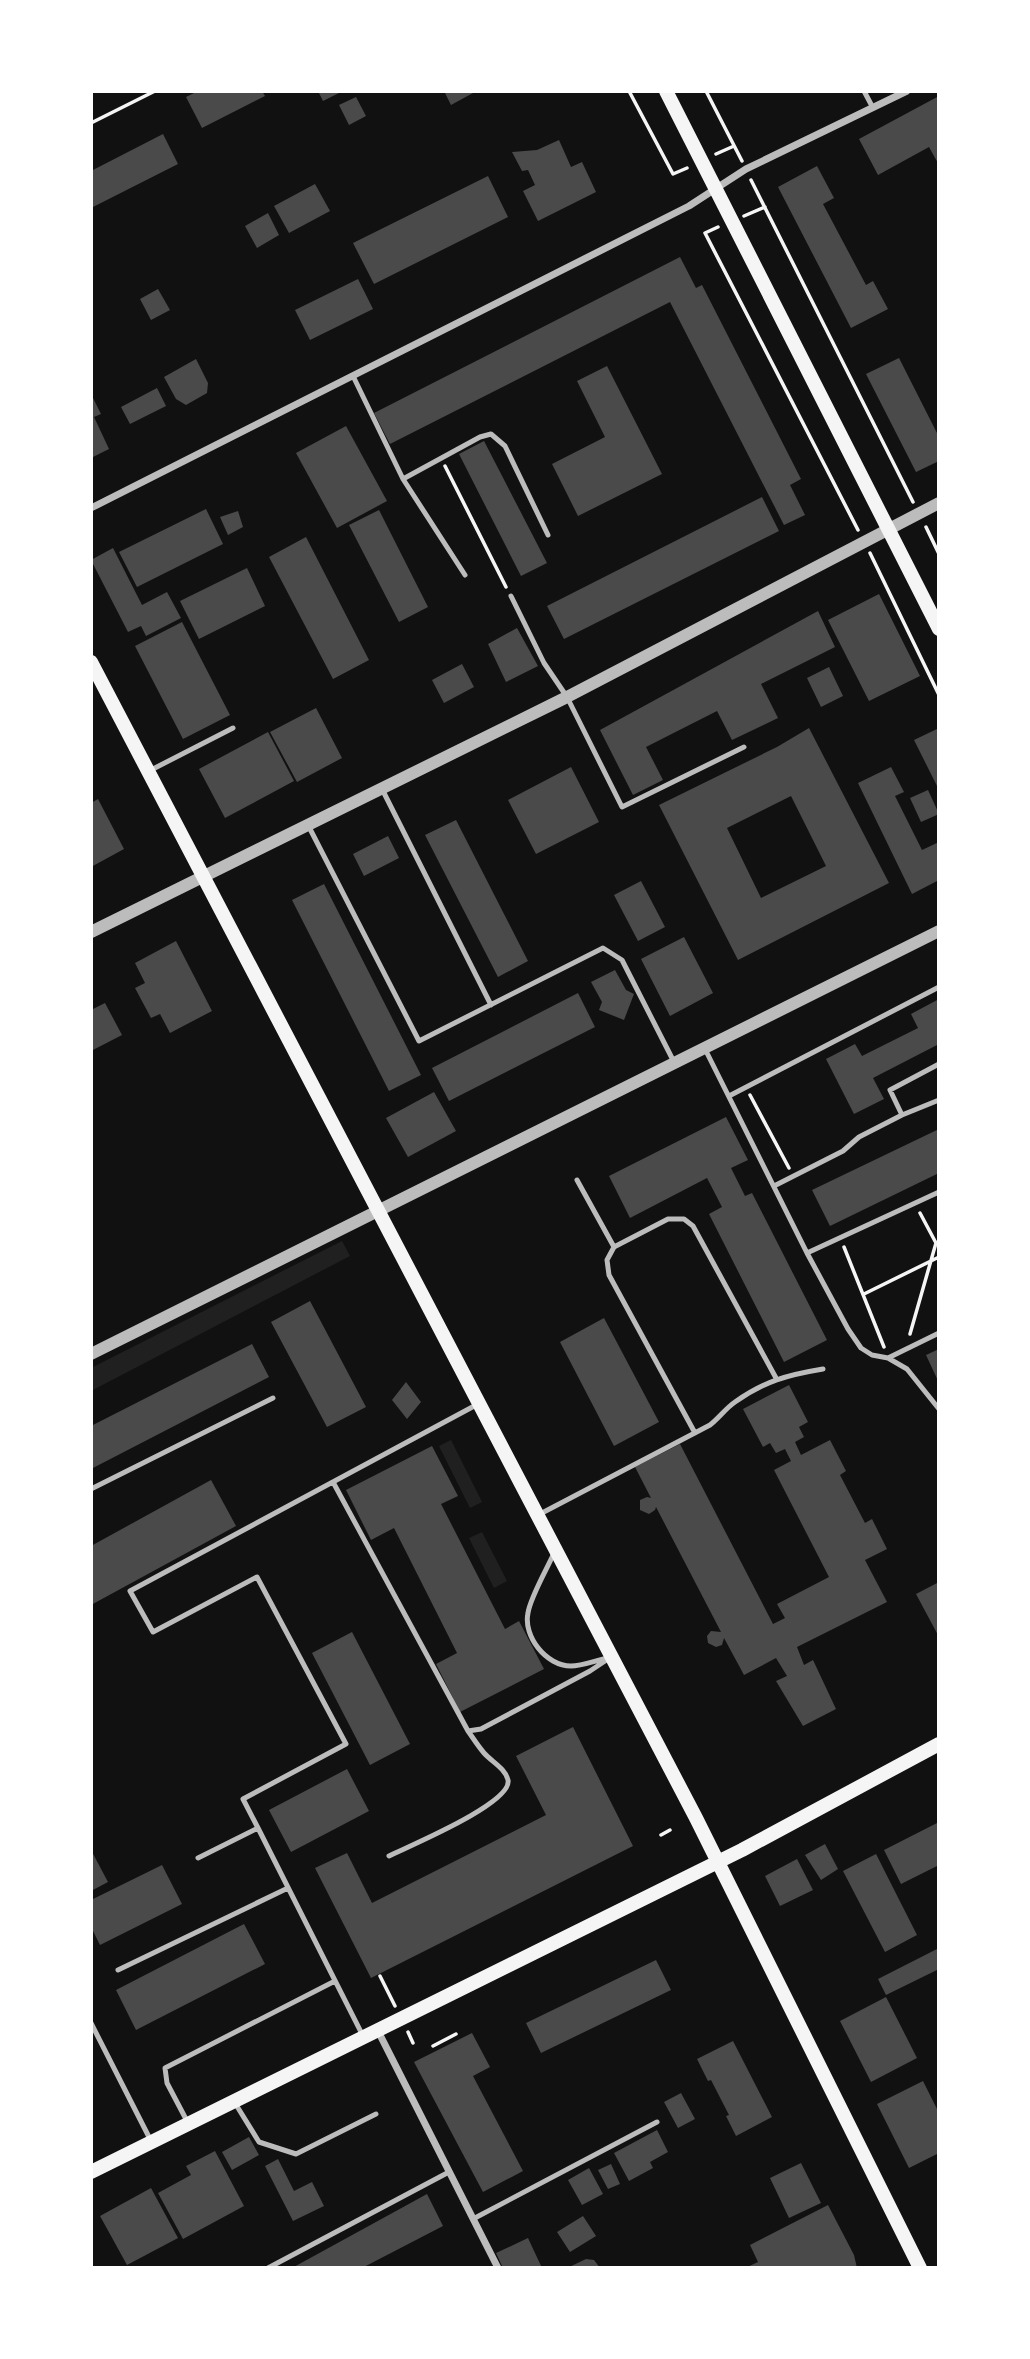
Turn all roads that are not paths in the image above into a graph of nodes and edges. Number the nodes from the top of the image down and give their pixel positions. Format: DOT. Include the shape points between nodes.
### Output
graph roads {
  1 [pos="666,91"];
  2 [pos="864,91"];
  3 [pos="907,91"];
  4 [pos="873,108"];
  5 [pos="716,190"];
  6 [pos="352,376"];
  7 [pos="403,479"];
  8 [pos="939,503"];
  9 [pos="91,508"];
  10 [pos="889,529"];
  11 [pos="548,535"];
  12 [pos="465,575"];
  13 [pos="511,596"];
  14 [pos="939,629"];
  15 [pos="91,662"];
  16 [pos="567,697"];
  17 [pos="233,728"];
  18 [pos="744,747"];
  19 [pos="149,771"];
  20 [pos="382,789"];
  21 [pos="308,825"];
  22 [pos="204,876"];
  23 [pos="939,931"];
  24 [pos="91,932"];
  25 [pos="939,987"];
  26 [pos="491,1005"];
  27 [pos="704,1047"];
  28 [pos="674,1062"];
  29 [pos="939,1064"];
  30 [pos="729,1096"];
  31 [pos="939,1100"];
  32 [pos="902,1115"];
  33 [pos="577,1180"];
  34 [pos="774,1186"];
  35 [pos="939,1192"];
  36 [pos="378,1211"];
  37 [pos="614,1247"];
  38 [pos="807,1254"];
  39 [pos="939,1333"];
  40 [pos="91,1354"];
  41 [pos="888,1358"];
  42 [pos="823,1369"];
  43 [pos="776,1378"];
  44 [pos="273,1398"];
  45 [pos="479,1404"];
  46 [pos="939,1409"];
  47 [pos="695,1433"];
  48 [pos="333,1482"];
  49 [pos="91,1489"];
  50 [pos="537,1516"];
  51 [pos="555,1551"];
  52 [pos="611,1657"];
  53 [pos="468,1731"];
  54 [pos="939,1744"];
  55 [pos="258,1828"];
  56 [pos="389,1856"];
  57 [pos="198,1858"];
  58 [pos="718,1862"];
  59 [pos="288,1888"];
  60 [pos="118,1970"];
  61 [pos="335,1981"];
  62 [pos="91,2023"];
  63 [pos="377,2029"];
  64 [pos="362,2036"];
  65 [pos="234,2100"];
  66 [pos="376,2114"];
  67 [pos="657,2122"];
  68 [pos="188,2123"];
  69 [pos="151,2141"];
  70 [pos="91,2172"];
  71 [pos="449,2172"];
  72 [pos="473,2219"];
  73 [pos="268,2268"];
  74 [pos="498,2268"];
  75 [pos="920,2268"];
  1 -- 5 [label="main road"];
  2 -- 4 [label="lane"];
  3 -- 4 [label="street"];
  4 -- 5 [label="street" via="746,169"];
  5 -- 6 [label="street"];
  5 -- 10 [label="main road"];
  6 -- 7 [label="lane"];
  6 -- 9 [label="street"];
  7 -- 11 [label="lane" via="491,434 505,446"];
  7 -- 12 [label="lane"];
  8 -- 10 [label="street"];
  10 -- 14 [label="main road"];
  10 -- 16 [label="street"];
  13 -- 16 [label="lane" via="544,663"];
  15 -- 19 [label="main road"];
  16 -- 18 [label="lane" via="622,807"];
  16 -- 20 [label="street"];
  17 -- 19 [label="lane"];
  19 -- 22 [label="main road"];
  20 -- 21 [label="street"];
  20 -- 26 [label="lane"];
  21 -- 22 [label="street"];
  21 -- 26 [label="lane" via="419,1041"];
  22 -- 24 [label="street"];
  22 -- 36 [label="main road"];
  23 -- 27 [label="street"];
  25 -- 30 [label="lane"];
  26 -- 28 [label="lane" via="603,948 622,960"];
  27 -- 28 [label="street"];
  27 -- 30 [label="lane"];
  28 -- 36 [label="street"];
  29 -- 32 [label="lane" via="890,1090"];
  30 -- 34 [label="lane"];
  31 -- 32 [label="lane"];
  32 -- 34 [label="lane"];
  33 -- 37 [label="lane"];
  34 -- 38 [label="lane"];
  35 -- 38 [label="lane"];
  36 -- 40 [label="street"];
  36 -- 45 [label="main road"];
  37 -- 43 [label="lane" via="668,1219 684,1219 693,1226"];
  37 -- 47 [label="lane" via="607,1260 608,1275"];
  38 -- 41 [label="lane" via="861,1348"];
  39 -- 41 [label="lane"];
  41 -- 46 [label="lane" via="907,1369"];
  42 -- 43 [label="lane"];
  43 -- 47 [label="lane"];
  44 -- 49 [label="lane"];
  45 -- 48 [label="lane"];
  45 -- 50 [label="main road"];
  47 -- 50 [label="lane"];
  48 -- 53 [label="lane"];
  48 -- 55 [label="lane" via="130,1591 153,1632 257,1577 346,1744 243,1799"];
  50 -- 51 [label="main road"];
  51 -- 52 [label="main road"];
  51 -- 52 [label="lane" via="527,1612 528,1630 551,1660 570,1666"];
  52 -- 53 [label="lane" via="481,1729"];
  52 -- 58 [label="main road"];
  53 -- 56 [label="lane" via="508,1778 504,1794 485,1809"];
  54 -- 58 [label="main road"];
  55 -- 57 [label="lane"];
  55 -- 59 [label="lane"];
  58 -- 63 [label="main road"];
  58 -- 75 [label="main road"];
  59 -- 60 [label="lane"];
  59 -- 61 [label="lane"];
  61 -- 64 [label="lane"];
  61 -- 68 [label="lane" via="164,2068"];
  62 -- 69 [label="lane"];
  63 -- 64 [label="main road"];
  63 -- 71 [label="street"];
  64 -- 65 [label="main road"];
  65 -- 66 [label="lane" via="258,2142 296,2154"];
  65 -- 68 [label="main road"];
  67 -- 72 [label="lane"];
  68 -- 69 [label="main road"];
  69 -- 70 [label="main road"];
  71 -- 72 [label="street"];
  71 -- 73 [label="lane"];
  72 -- 74 [label="street"];
}
